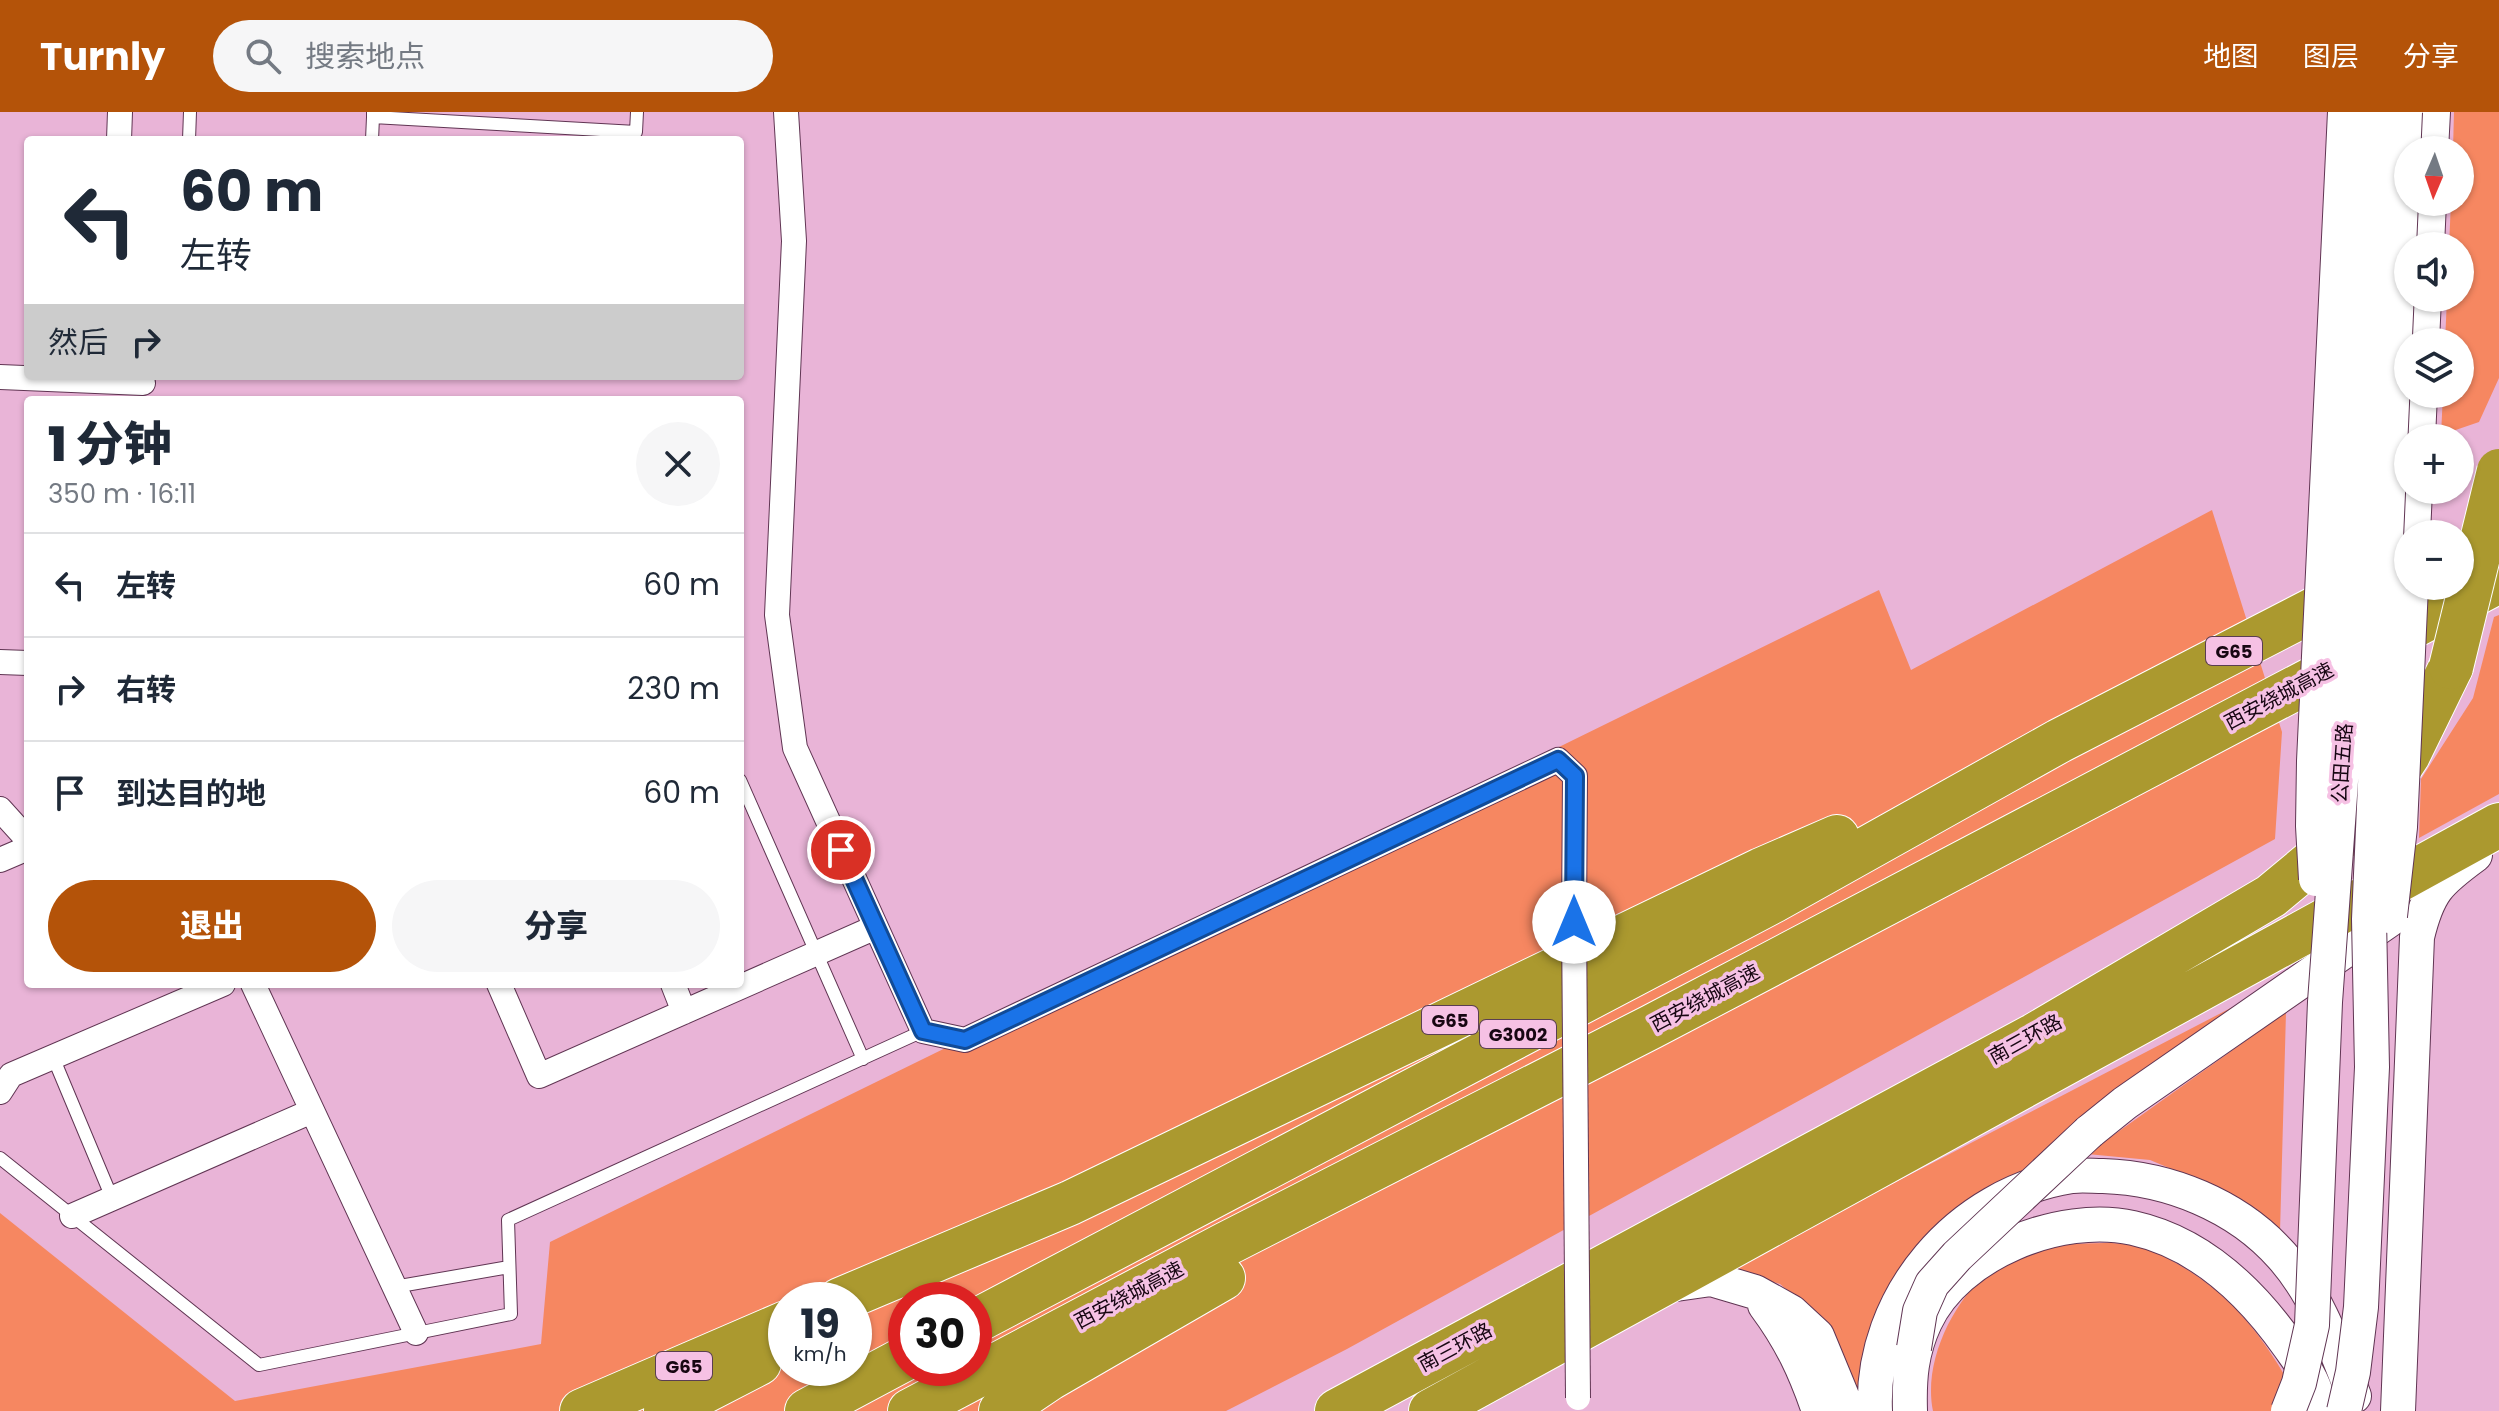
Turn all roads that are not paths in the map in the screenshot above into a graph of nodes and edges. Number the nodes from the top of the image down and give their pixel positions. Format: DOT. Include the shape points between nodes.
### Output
graph roads {
  1 [pos="120,112"];
  2 [pos="190,112"];
  3 [pos="637,112"];
  4 [pos="786,112"];
  5 [pos="2345,112"];
  6 [pos="2371,112"];
  7 [pos="2405,112"];
  8 [pos="2433,112"];
  9 [pos="373,115"];
  10 [pos="614,135"];
  11 [pos="119,136"];
  12 [pos="189,136"];
  13 [pos="372,136"];
  14 [pos="2432,136"];
  15 [pos="0,377"];
  16 [pos="24,379"];
  17 [pos="48,380"];
  18 [pos="143,386"];
  19 [pos="2499,471"];
  20 [pos="2499,514"];
  21 [pos="2474,527"];
  22 [pos="2394,568"];
  23 [pos="2499,581"];
  24 [pos="2410,600"];
  25 [pos="0,662"];
  26 [pos="24,663"];
  27 [pos="2059,741"];
  28 [pos="744,789"];
  29 [pos="0,809"];
  30 [pos="2499,825"];
  31 [pos="2499,833"];
  32 [pos="24,836"];
  33 [pos="24,850"];
  34 [pos="0,860"];
  35 [pos="2434,888"];
  36 [pos="876,927"];
  37 [pos="818,953"];
  38 [pos="744,986"];
  39 [pos="214,988"];
  40 [pos="255,988"];
  41 [pos="501,988"];
  42 [pos="675,988"];
  43 [pos="739,988"];
  44 [pos="2325,1002"];
  45 [pos="684,1012"];
  46 [pos="923,1031"];
  47 [pos="53,1057"];
  48 [pos="863,1059"];
  49 [pos="2372,1067"];
  50 [pos="1553,1077"];
  51 [pos="0,1092"];
  52 [pos="312,1111"];
  53 [pos="0,1158"];
  54 [pos="112,1198"];
  55 [pos="1070,1203"];
  56 [pos="72,1216"];
  57 [pos="509,1267"];
  58 [pos="394,1287"];
  59 [pos="872,1287"];
  60 [pos="1653,1287"];
  61 [pos="1755,1292"];
  62 [pos="872,1305"];
  63 [pos="992,1313"];
  64 [pos="768,1331"];
  65 [pos="416,1333"];
  66 [pos="1914,1348"];
  67 [pos="768,1358"];
  68 [pos="888,1368"];
  69 [pos="1578,1398"];
  70 [pos="582,1411"];
  71 [pos="666,1411"];
  72 [pos="807,1411"];
  73 [pos="910,1411"];
  74 [pos="1001,1411"];
  75 [pos="1337,1411"];
  76 [pos="1431,1411"];
  77 [pos="1819,1411"];
  78 [pos="1848,1411"];
  79 [pos="1875,1411"];
  80 [pos="1910,1411"];
  81 [pos="2288,1411"];
  82 [pos="2322,1411"];
  83 [pos="2344,1411"];
  84 [pos="2360,1411"];
  85 [pos="2398,1411"];
  1 -- 11 [label="street"];
  2 -- 12 [label="lane"];
  3 -- 10 [label="lane" via="636,132"];
  4 -- 36 [label="street" via="794,241 777,615 795,748"];
  5 -- 44 [label="main road, bridge" via="2314,761"];
  6 -- 44 [label="main road, 公田五路, bridge" via="2344,740"];
  7 -- 49 [label="main road, 公田五路, bridge" via="2369,919"];
  8 -- 14 [label="main road"];
  9 -- 10 [label="lane"];
  9 -- 13 [label="lane"];
  15 -- 16 [label="street"];
  17 -- 18 [label="street"];
  19 -- 75 [label="highway, 南三环路, bridge" via="2451,667 2408,755 2373,809 2271,896 2035,1035"];
  20 -- 21 [label="highway"];
  22 -- 27 [label="highway, G65"];
  23 -- 50 [label="highway, 西安绕城高速"];
  24 -- 49 [label="main road, bridge" via="2400,827"];
  25 -- 26 [label="street"];
  27 -- 55 [label="highway, G65" via="1761,870"];
  27 -- 63 [label="highway, G3002" via="1773,901"];
  28 -- 37 [label="lane"];
  29 -- 32 [label="street"];
  30 -- 60 [label="highway, 南三环路"];
  31 -- 35 [label="main road"];
  33 -- 34 [label="street"];
  35 -- 66 [label="main road, bridge" via="2089,1132 1932,1284 1920,1311"];
  35 -- 85 [label="main road" via="2417,937"];
  36 -- 37 [label="street"];
  36 -- 46 [label="street"];
  37 -- 38 [label="street"];
  37 -- 48 [label="lane"];
  39 -- 47 [label="street"];
  40 -- 52 [label="street"];
  41 -- 45 [label="street" via="539,1076"];
  42 -- 45 [label="street"];
  43 -- 45 [label="street"];
  44 -- 81 [label="main road, 公田五路, bridge" via="2312,1325"];
  46 -- 48 [label="lane"];
  46 -- 69 [label="street, bridge" via="965,1040 1558,760 1575,776"];
  47 -- 51 [label="street" via="11,1075"];
  47 -- 54 [label="lane"];
  48 -- 57 [label="lane" via="508,1220"];
  49 -- 83 [label="main road, 公田五路, bridge" via="2361,1307"];
  50 -- 73 [label="highway, 西安绕城高速"];
  50 -- 74 [label="highway"];
  52 -- 54 [label="street"];
  52 -- 58 [label="street"];
  53 -- 56 [label="lane"];
  54 -- 56 [label="street"];
  55 -- 59 [label="highway, G65"];
  55 -- 62 [label="highway"];
  56 -- 65 [label="lane" via="259,1365"];
  57 -- 58 [label="lane"];
  57 -- 65 [label="lane" via="511,1314"];
  58 -- 65 [label="street"];
  60 -- 61 [label="main road" via="1711,1279"];
  60 -- 76 [label="highway, 南三环路"];
  61 -- 77 [label="main road" via="1803,1366"];
  61 -- 78 [label="main road" via="1791,1312 1817,1336"];
  64 -- 70 [label="highway, G65"];
  66 -- 80 [label="main road"];
  66 -- 82 [label="main road, bridge" via="1926,1319 1955,1281 2016,1241 2050,1230 2133,1228 2173,1242 2224,1271 2264,1310 2309,1375"];
  67 -- 71 [label="highway"];
  68 -- 72 [label="highway"];
  79 -- 84 [label="main road" via="1880,1349 1920,1266 1983,1209 2025,1189 2073,1176 2132,1177 2173,1186 2251,1228 2282,1255 2317,1307"];
}
